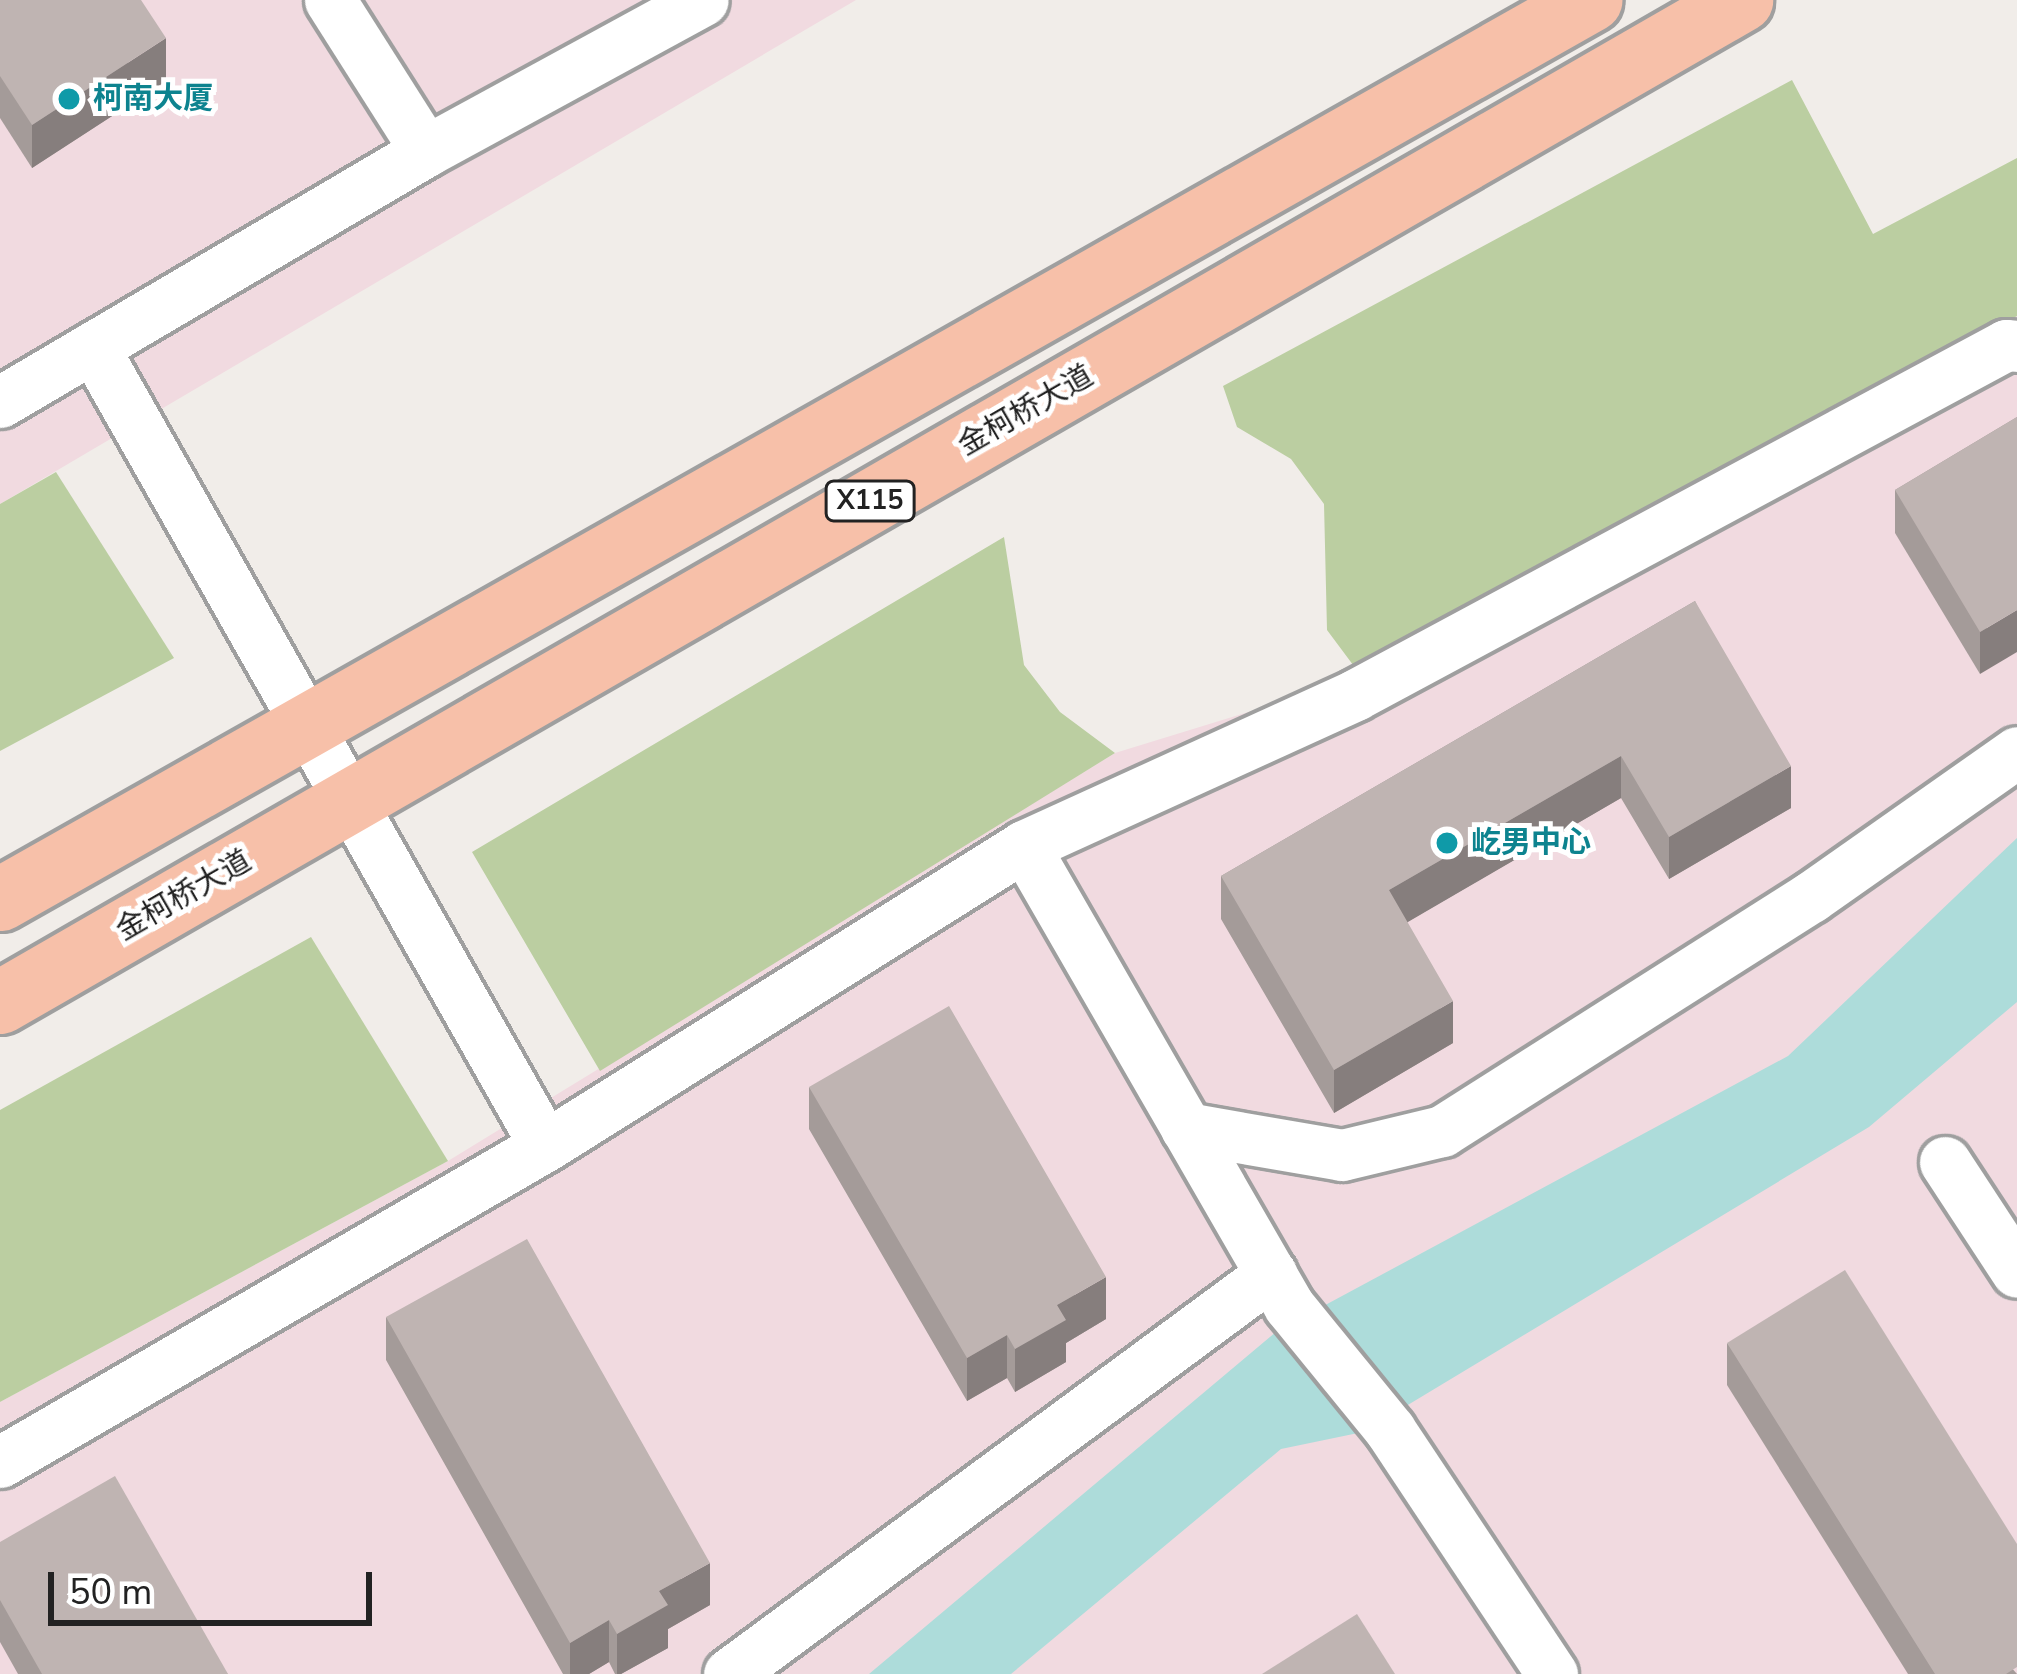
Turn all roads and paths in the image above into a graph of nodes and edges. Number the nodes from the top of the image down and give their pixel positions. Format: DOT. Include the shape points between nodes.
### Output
graph roads {
  1 [pos="330,0"];
  2 [pos="703,0"];
  3 [pos="1590,0"];
  4 [pos="1741,0"];
  5 [pos="425,151"];
  6 [pos="2017,346"];
  7 [pos="93,347"];
  8 [pos="0,402"];
  9 [pos="309,724"];
  10 [pos="2017,752"];
  11 [pos="353,799"];
  12 [pos="1024,846"];
  13 [pos="0,898"];
  14 [pos="0,1002"];
  15 [pos="1186,1128"];
  16 [pos="545,1145"];
  17 [pos="1945,1162"];
  18 [pos="2017,1272"];
  19 [pos="1280,1290"];
  20 [pos="0,1462"];
  21 [pos="786,1658"];
  22 [pos="729,1674"];
  23 [pos="1552,1674"];
  1 -- 5 [label="lane"];
  2 -- 5 [label="lane"];
  3 -- 9 [label="main road, X115"];
  4 -- 11 [label="main road, 金柯桥大道 / X115"];
  5 -- 7 [label="lane"];
  6 -- 12 [label="lane" via="2006,345 1355,695"];
  7 -- 8 [label="lane"];
  7 -- 9 [label="lane"];
  9 -- 11 [label="lane"];
  9 -- 13 [label="main road, X115"];
  10 -- 15 [label="lane" via="1811,897 1442,1131 1342,1156"];
  11 -- 14 [label="main road, 金柯桥大道 / X115"];
  11 -- 16 [label="lane"];
  12 -- 15 [label="lane"];
  12 -- 16 [label="lane"];
  15 -- 19 [label="lane"];
  16 -- 20 [label="lane"];
  17 -- 18 [label="lane"];
  19 -- 21 [label="lane"];
  19 -- 23 [label="lane" via="1390,1430"];
  21 -- 22 [label="lane"];
}
